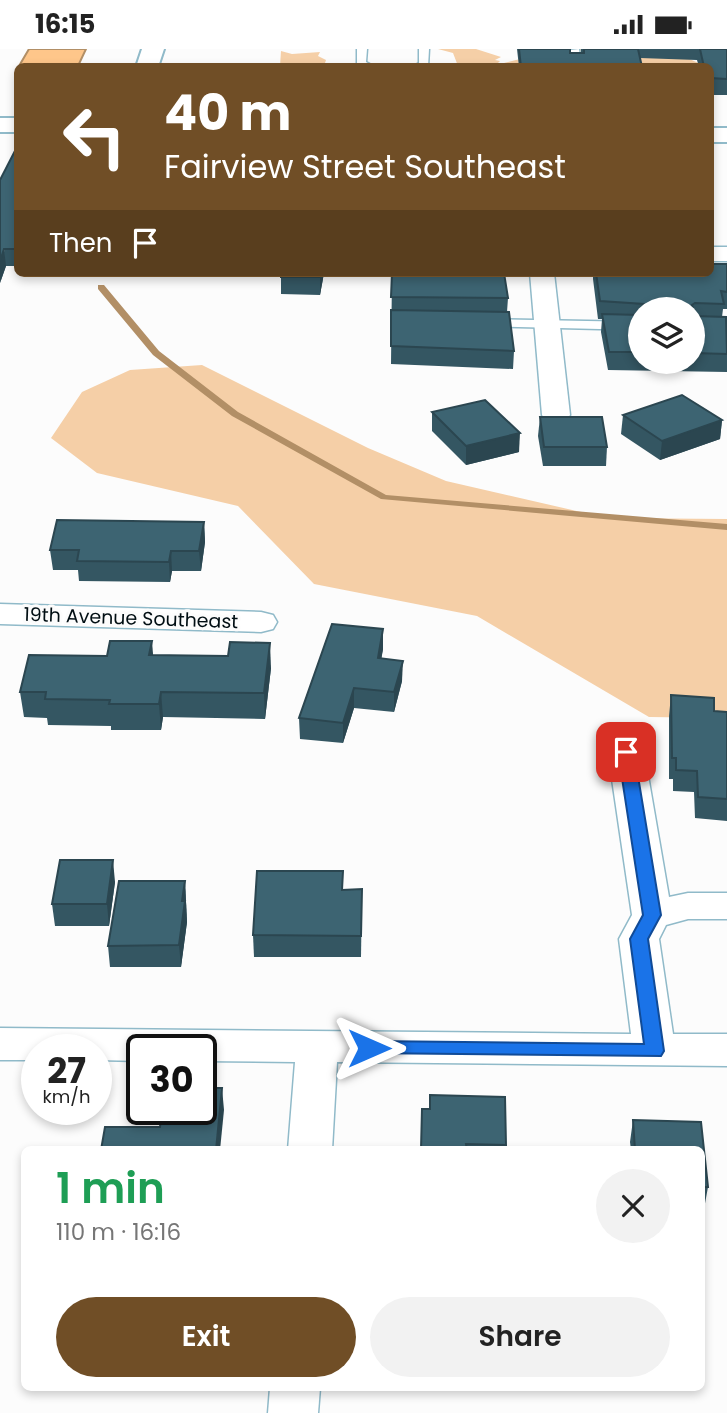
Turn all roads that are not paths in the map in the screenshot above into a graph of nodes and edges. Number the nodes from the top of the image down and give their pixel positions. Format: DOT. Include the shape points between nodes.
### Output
graph roads {
  1 [pos="542,277"];
  2 [pos="477,323"];
  3 [pos="547,324"];
  4 [pos="628,326"];
  5 [pos="556,415"];
  6 [pos="0,614"];
  7 [pos="261,621"];
  8 [pos="626,752"];
  9 [pos="727,906"];
  10 [pos="652,915"];
  11 [pos="0,1044"];
  12 [pos="317,1048"];
  13 [pos="727,1050"];
  14 [pos="654,1051"];
  15 [pos="310,1146"];
  16 [pos="295,1391"];
  17 [pos="293,1413"];
  1 -- 3 [label="street"];
  2 -- 3 [label="lane"];
  3 -- 4 [label="lane"];
  3 -- 5 [label="street"];
  6 -- 7 [label="street, 19th Avenue Southeast"];
  8 -- 10 [label="street"];
  9 -- 10 [label="street" via="688,906"];
  10 -- 14 [label="street" via="639,939"];
  11 -- 12 [label="street"];
  12 -- 14 [label="street"];
  12 -- 15 [label="street"];
  13 -- 14 [label="street"];
  16 -- 17 [label="street"];
}
